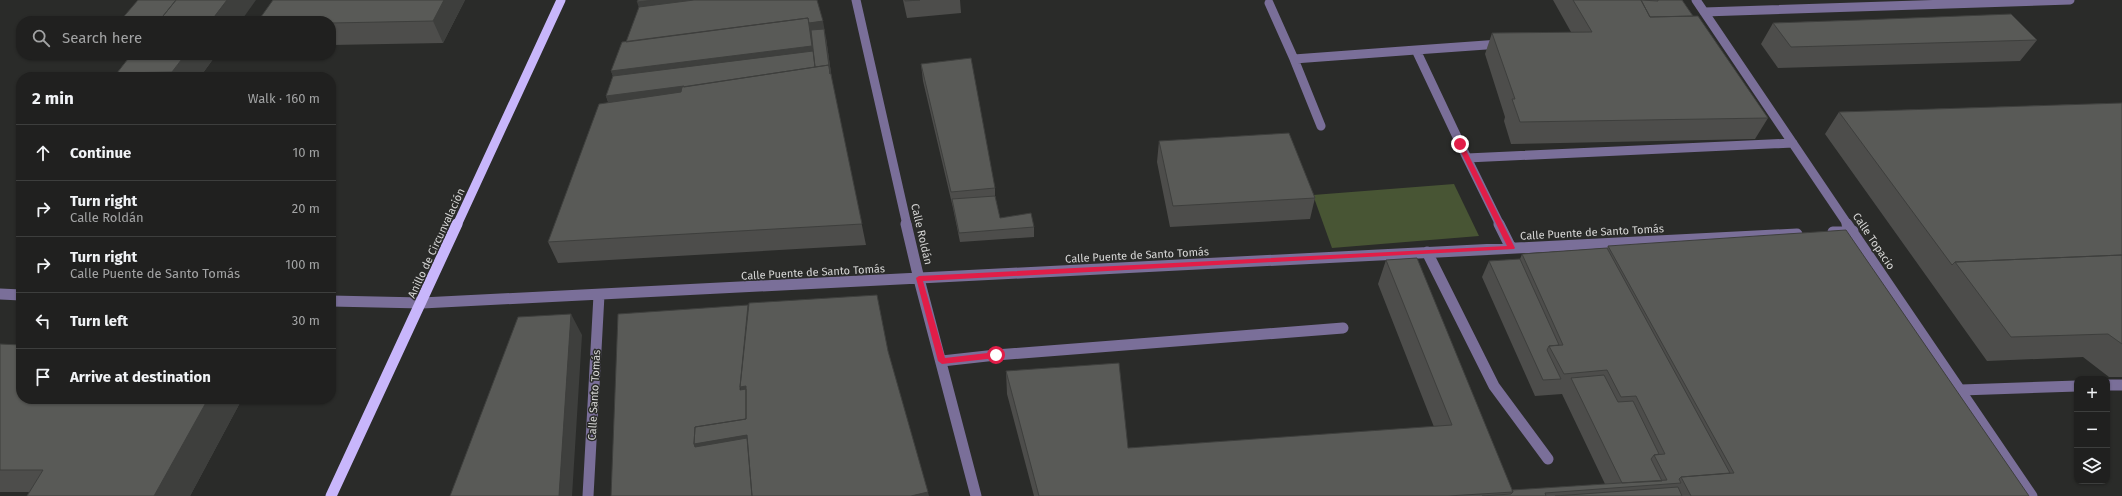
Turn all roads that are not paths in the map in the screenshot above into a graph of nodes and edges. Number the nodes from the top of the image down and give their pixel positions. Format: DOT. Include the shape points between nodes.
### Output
graph roads {
  1 [pos="561,0"];
  2 [pos="856,0"];
  3 [pos="1696,0"];
  4 [pos="2070,0"];
  5 [pos="1269,3"];
  6 [pos="1704,12"];
  7 [pos="1500,44"];
  8 [pos="1416,50"];
  9 [pos="1294,59"];
  10 [pos="1321,126"];
  11 [pos="1793,143"];
  12 [pos="1467,158"];
  13 [pos="1853,231"];
  14 [pos="1821,232"];
  15 [pos="1805,233"];
  16 [pos="1511,248"];
  17 [pos="1427,252"];
  18 [pos="919,278"];
  19 [pos="0,294"];
  20 [pos="16,295"];
  21 [pos="599,295"];
  22 [pos="336,301"];
  23 [pos="422,303"];
  24 [pos="1343,328"];
  25 [pos="942,361"];
  26 [pos="2110,385"];
  27 [pos="2122,385"];
  28 [pos="2074,386"];
  29 [pos="1961,390"];
  30 [pos="1548,459"];
  31 [pos="331,496"];
  32 [pos="588,496"];
  33 [pos="976,496"];
  34 [pos="2032,496"];
  1 -- 23 [label="main road, Anillo de Circunvalación"];
  2 -- 18 [label="street, Calle Roldán"];
  3 -- 6 [label="street, Calle Topacio"];
  4 -- 6 [label="street"];
  5 -- 9 [label="street"];
  6 -- 11 [label="street, Calle Topacio"];
  7 -- 8 [label="street"];
  8 -- 9 [label="street"];
  8 -- 12 [label="street"];
  9 -- 10 [label="street"];
  11 -- 12 [label="street"];
  11 -- 13 [label="street, Calle Topacio"];
  12 -- 16 [label="street"];
  13 -- 14 [label="street"];
  13 -- 29 [label="street, Calle Topacio"];
  15 -- 16 [label="street, Calle Puente de Santo Tomás"];
  16 -- 17 [label="street, Calle Puente de Santo Tomás"];
  17 -- 18 [label="street, Calle Puente de Santo Tomás"];
  17 -- 30 [label="street" via="1494,386"];
  18 -- 21 [label="street, Calle Puente de Santo Tomás"];
  18 -- 25 [label="street, Calle Roldán"];
  19 -- 20 [label="street"];
  21 -- 23 [label="street, Calle Puente de Santo Tomás"];
  21 -- 32 [label="street, Calle Santo Tomás"];
  22 -- 23 [label="street, Calle Puente de Santo Tomás"];
  23 -- 31 [label="main road, Anillo de Circunvalación"];
  24 -- 25 [label="street"];
  25 -- 33 [label="street, Calle Roldán"];
  26 -- 27 [label="street"];
  28 -- 29 [label="street"];
  29 -- 34 [label="street, Calle Topacio"];
}
